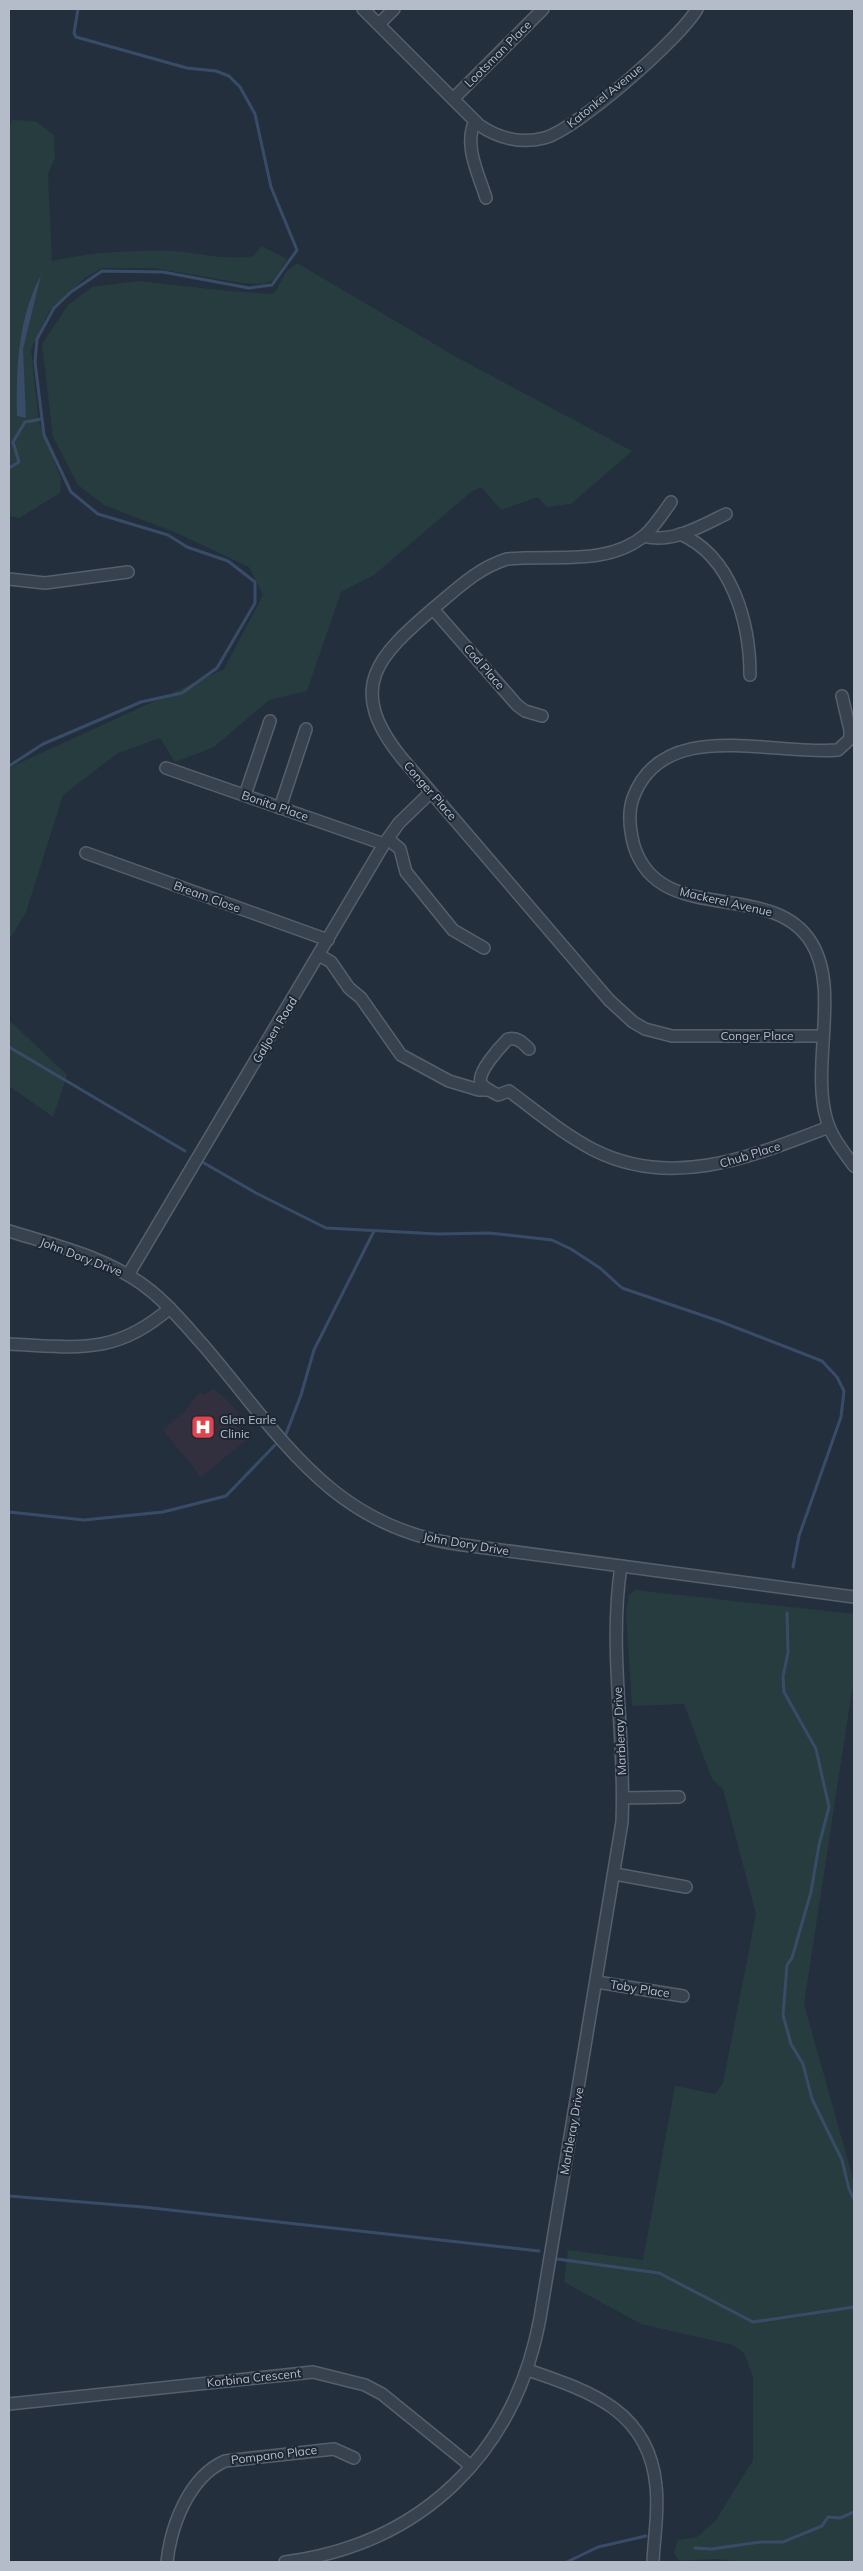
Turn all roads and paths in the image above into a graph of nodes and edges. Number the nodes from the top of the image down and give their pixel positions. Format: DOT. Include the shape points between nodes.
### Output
graph roads {
  1 [pos="363,9"];
  2 [pos="394,9"];
  3 [pos="543,9"];
  4 [pos="697,9"];
  5 [pos="379,24"];
  6 [pos="453,99"];
  7 [pos="475,121"];
  8 [pos="486,198"];
  9 [pos="672,502"];
  10 [pos="726,514"];
  11 [pos="680,534"];
  12 [pos="644,536"];
  13 [pos="128,572"];
  14 [pos="9,579"];
  15 [pos="433,609"];
  16 [pos="750,675"];
  17 [pos="842,696"];
  18 [pos="542,716"];
  19 [pos="270,721"];
  20 [pos="306,729"];
  21 [pos="166,768"];
  22 [pos="431,792"];
  23 [pos="245,795"];
  24 [pos="280,808"];
  25 [pos="386,842"];
  26 [pos="86,853"];
  27 [pos="328,940"];
  28 [pos="484,948"];
  29 [pos="319,954"];
  30 [pos="822,1036"];
  31 [pos="529,1049"];
  32 [pos="489,1090"];
  33 [pos="829,1127"];
  34 [pos="854,1166"];
  35 [pos="9,1231"];
  36 [pos="128,1275"];
  37 [pos="170,1308"];
  38 [pos="9,1344"];
  39 [pos="621,1566"];
  40 [pos="854,1597"];
  41 [pos="680,1797"];
  42 [pos="623,1798"];
  43 [pos="615,1874"];
  44 [pos="686,1887"];
  45 [pos="597,1982"];
  46 [pos="683,1996"];
  47 [pos="528,2370"];
  48 [pos="9,2404"];
  49 [pos="354,2458"];
  50 [pos="471,2466"];
  51 [pos="166,2562"];
  52 [pos="285,2562"];
  53 [pos="652,2562"];
  1 -- 5 [label="street, Katonkel Avenue"];
  2 -- 5 [label="street"];
  3 -- 6 [label="street, Lootsman Place"];
  4 -- 7 [label="street, Katonkel Avenue" via="672,41 562,131 537,139 512,140 490,132"];
  5 -- 6 [label="street, Katonkel Avenue"];
  6 -- 7 [label="street, Katonkel Avenue"];
  7 -- 8 [label="street" via="470,143"];
  9 -- 12 [label="street, Conger Place"];
  10 -- 11 [label="street"];
  11 -- 12 [label="street" via="659,538"];
  11 -- 16 [label="street" via="704,550 733,587 748,648"];
  12 -- 15 [label="street, Conger Place" via="630,546 607,554 523,557 494,563 474,574"];
  13 -- 14 [label="street" via="50,583"];
  15 -- 18 [label="street, Cod Place" via="517,705"];
  15 -- 22 [label="street, Conger Place" via="384,657 372,696 374,712 384,737"];
  17 -- 30 [label="street, Mackerel Avenue" via="850,739 838,750 700,746 676,752 662,759 644,777 630,813 632,839 641,861 655,878 668,887 703,898 772,911 806,934 822,968"];
  19 -- 23 [label="street"];
  20 -- 24 [label="street"];
  21 -- 23 [label="street, Bonita Place"];
  22 -- 25 [label="street, Galjoen Road" via="406,816"];
  22 -- 30 [label="street, Conger Place" via="609,1000 633,1022 645,1029 672,1036"];
  23 -- 24 [label="street, Bonita Place"];
  24 -- 25 [label="street, Bonita Place"];
  25 -- 27 [label="street, Galjoen Road"];
  25 -- 28 [label="street" via="400,849 406,872 453,930"];
  26 -- 27 [label="street, Bream Close"];
  27 -- 29 [label="street, Galjoen Road"];
  29 -- 32 [label="street" via="331,962 349,988 361,998 401,1054 449,1081"];
  29 -- 36 [label="street, Galjoen Road"];
  30 -- 33 [label="street, Mackerel Avenue" via="824,1108"];
  31 -- 32 [label="street" via="524,1042 508,1038 481,1076 481,1084"];
  32 -- 33 [label="street, Chub Place" via="498,1095 509,1091 596,1151 654,1166 681,1168 730,1162"];
  33 -- 34 [label="street, Mackerel Avenue"];
  35 -- 36 [label="street, John Dory Drive" via="76,1252"];
  36 -- 37 [label="street, John Dory Drive"];
  37 -- 38 [label="street" via="144,1329 114,1342 81,1347"];
  37 -- 39 [label="street, John Dory Drive" via="304,1465 330,1490 359,1510 401,1531 437,1541"];
  39 -- 40 [label="street, John Dory Drive"];
  39 -- 42 [label="street, Marbleray Drive" via="616,1634"];
  41 -- 42 [label="street"];
  42 -- 43 [label="street, Marbleray Drive"];
  43 -- 44 [label="street"];
  43 -- 45 [label="street, Marbleray Drive"];
  45 -- 46 [label="street, Toby Place"];
  45 -- 47 [label="street, Marbleray Drive" via="540,2318"];
  47 -- 50 [label="street, Marbleray Drive" via="503,2422"];
  47 -- 53 [label="street" via="595,2395 635,2428 651,2460 656,2480"];
  48 -- 50 [label="street, Korbina Crescent" via="313,2372 365,2385 382,2394"];
  49 -- 51 [label="street, Pompano Place" via="334,2449 225,2461 214,2466 202,2475 190,2492 170,2541"];
  50 -- 52 [label="street, Marbleray Drive" via="428,2507 381,2536 326,2555"];
}
